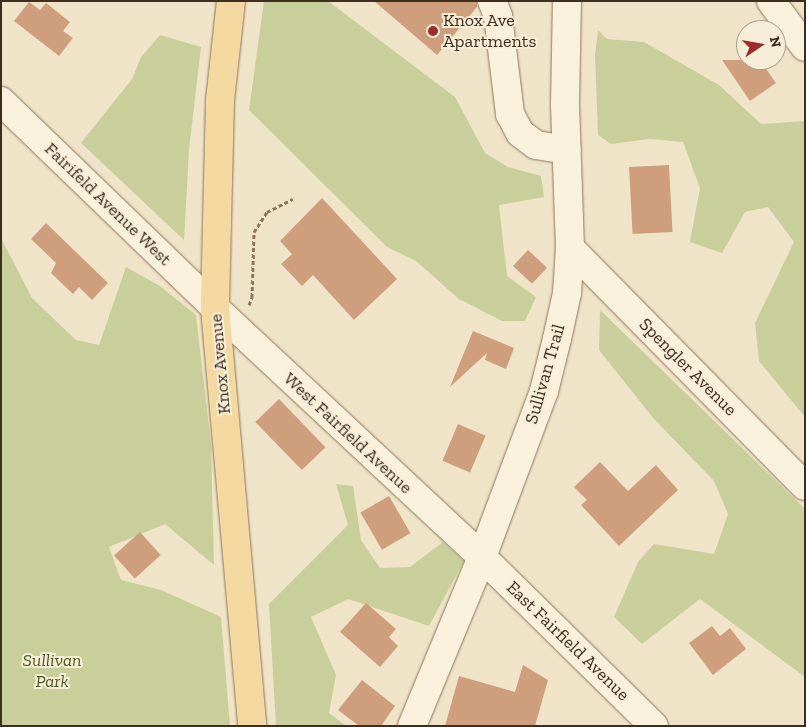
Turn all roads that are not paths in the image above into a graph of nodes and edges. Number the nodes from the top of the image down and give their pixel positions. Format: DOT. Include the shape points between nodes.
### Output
graph roads {
  1 [pos="231,1"];
  2 [pos="567,1"];
  3 [pos="771,1"];
  4 [pos="495,9"];
  5 [pos="805,47"];
  6 [pos="1,100"];
  7 [pos="567,150"];
  8 [pos="570,248"];
  9 [pos="215,308"];
  10 [pos="805,486"];
  11 [pos="482,557"];
  12 [pos="252,726"];
  13 [pos="412,726"];
  14 [pos="654,726"];
  1 -- 9 [label="main road, Knox Avenue" via="218,128"];
  2 -- 7 [label="street, Sullivan Trail"];
  3 -- 5 [label="street"];
  4 -- 7 [label="street" via="510,114 520,133 536,145"];
  6 -- 9 [label="street, Fairifeld Avenue West"];
  7 -- 8 [label="street, Sullivan Trail"];
  8 -- 10 [label="street, Spengler Avenue"];
  8 -- 11 [label="street, Sullivan Trail" via="566,293 544,391"];
  9 -- 11 [label="street, West Fairfield Avenue"];
  9 -- 12 [label="main road, Knox Avenue"];
  11 -- 13 [label="street, Sullivan Trail"];
  11 -- 14 [label="street, East Fairfield Avenue"];
}
